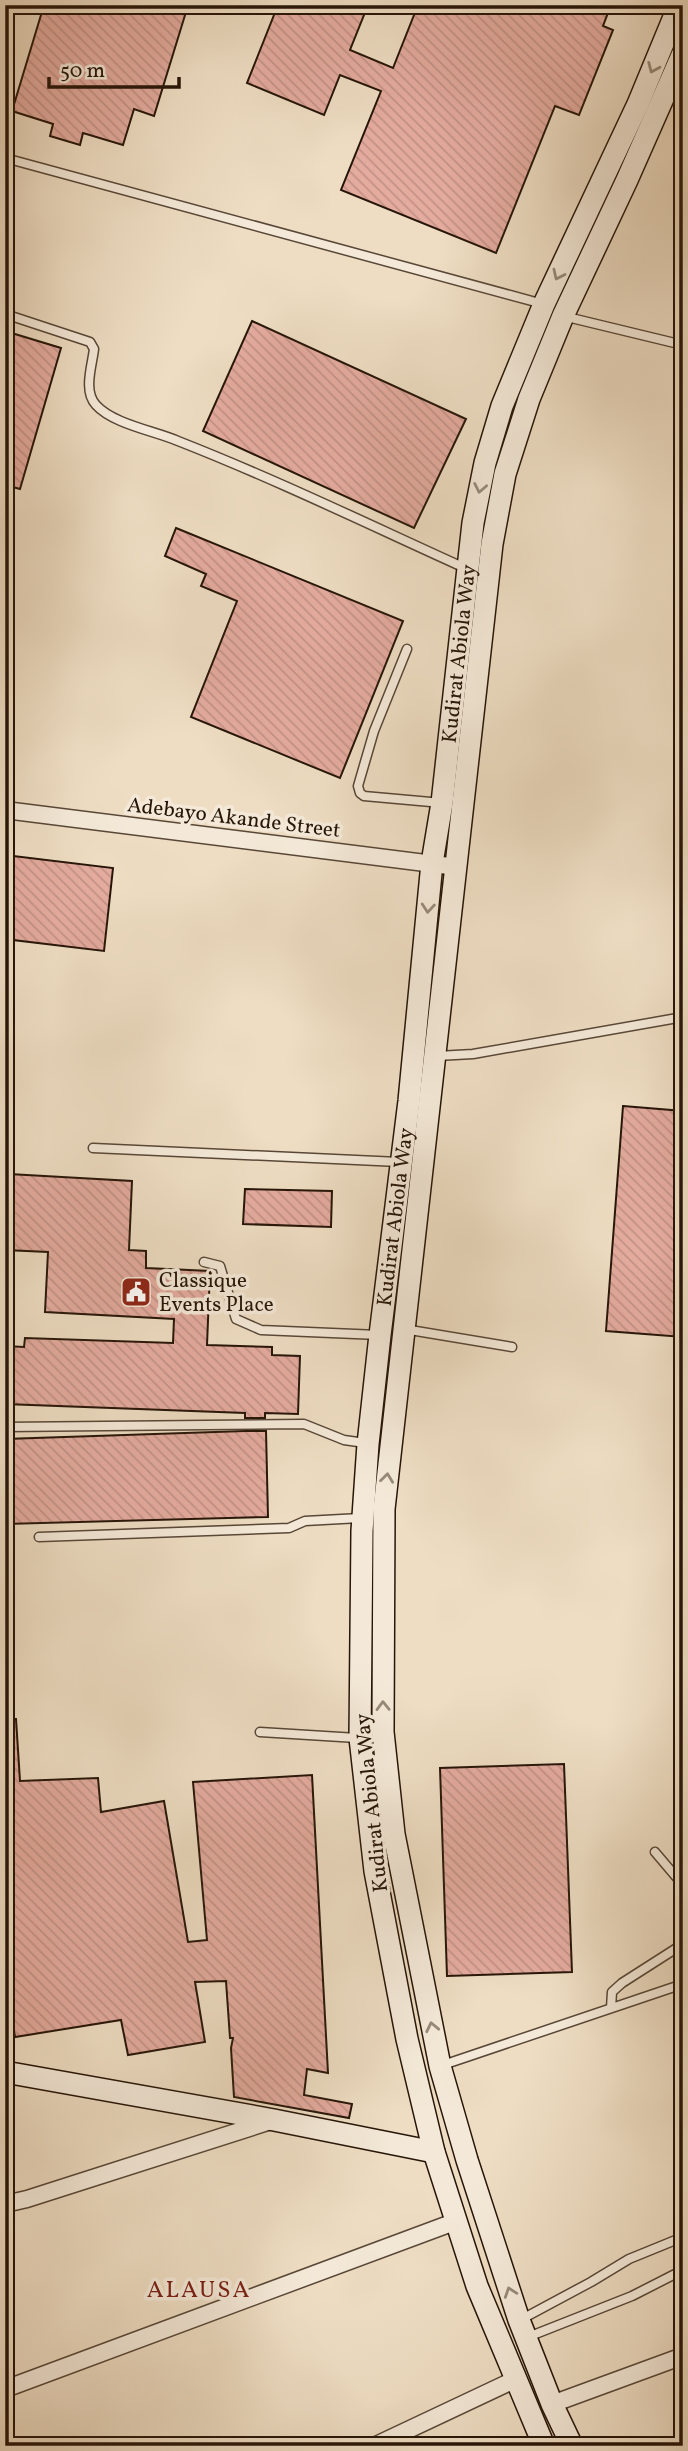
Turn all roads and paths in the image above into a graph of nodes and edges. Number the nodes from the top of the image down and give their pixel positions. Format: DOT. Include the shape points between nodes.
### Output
graph roads {
  1 [pos="678,5"];
  2 [pos="683,53"];
  3 [pos="5,158"];
  4 [pos="544,304"];
  5 [pos="5,314"];
  6 [pos="563,316"];
  7 [pos="683,345"];
  8 [pos="469,569"];
  9 [pos="407,649"];
  10 [pos="442,803"];
  11 [pos="5,810"];
  12 [pos="432,863"];
  13 [pos="457,867"];
  14 [pos="683,1017"];
  15 [pos="436,1056"];
  16 [pos="93,1148"];
  17 [pos="402,1162"];
  18 [pos="204,1262"];
  19 [pos="404,1329"];
  20 [pos="380,1335"];
  21 [pos="512,1347"];
  22 [pos="5,1427"];
  23 [pos="368,1444"];
  24 [pos="363,1518"];
  25 [pos="39,1537"];
  26 [pos="260,1732"];
  27 [pos="360,1738"];
  28 [pos="655,1852"];
  29 [pos="683,1885"];
  30 [pos="683,1944"];
  31 [pos="683,1984"];
  32 [pos="611,2008"];
  33 [pos="440,2066"];
  34 [pos="5,2072"];
  35 [pos="274,2120"];
  36 [pos="435,2152"];
  37 [pos="5,2204"];
  38 [pos="457,2221"];
  39 [pos="683,2237"];
  40 [pos="683,2270"];
  41 [pos="522,2329"];
  42 [pos="683,2356"];
  43 [pos="514,2380"];
  44 [pos="5,2389"];
  45 [pos="552,2404"];
  46 [pos="374,2446"];
  47 [pos="544,2446"];
  48 [pos="572,2446"];
  1 -- 4 [label="main road, Kudirat Abiola Way, one-way" via="638,104"];
  2 -- 6 [label="main road, Kudirat Abiola Way"];
  3 -- 4 [label="lane"];
  4 -- 6 [label="lane"];
  4 -- 8 [label="main road, Kudirat Abiola Way, one-way" via="502,406 485,463"];
  5 -- 8 [label="lane" via="90,342 94,349 90,396 111,417 178,440"];
  6 -- 7 [label="lane"];
  6 -- 13 [label="main road, Kudirat Abiola Way" via="528,399 505,474 492,544"];
  8 -- 10 [label="main road, Kudirat Abiola Way"];
  9 -- 10 [label="lane" via="358,786 364,796"];
  10 -- 12 [label="main road, Kudirat Abiola Way"];
  11 -- 12 [label="street, Adebayo Akande Street"];
  12 -- 13 [label="street, Adebayo Akande Street"];
  12 -- 17 [label="main road, Kudirat Abiola Way, one-way"];
  13 -- 15 [label="main road, Kudirat Abiola Way"];
  14 -- 15 [label="lane" via="473,1055"];
  15 -- 19 [label="main road, Kudirat Abiola Way"];
  16 -- 17 [label="lane"];
  17 -- 20 [label="main road, Kudirat Abiola Way"];
  18 -- 20 [label="lane" via="220,1266 236,1320 261,1330"];
  19 -- 21 [label="lane"];
  33 -- 19 [label="main road, Kudirat Abiola Way, one-way" via="394,1834 383,1732 384,1509"];
  20 -- 23 [label="main road, Kudirat Abiola Way"];
  22 -- 23 [label="lane" via="304,1424"];
  23 -- 24 [label="main road, Kudirat Abiola Way"];
  24 -- 25 [label="lane" via="305,1521 289,1528"];
  24 -- 27 [label="main road, Kudirat Abiola Way"];
  26 -- 27 [label="lane"];
  27 -- 36 [label="main road, Kudirat Abiola Way" via="375,1871 407,2039"];
  28 -- 29 [label="lane"];
  30 -- 32 [label="lane" via="622,1983 612,1992"];
  31 -- 32 [label="lane"];
  32 -- 33 [label="lane"];
  41 -- 33 [label="main road, Kudirat Abiola Way, one-way"];
  34 -- 35 [label="main road"];
  35 -- 36 [label="main road"];
  35 -- 37 [label="street"];
  36 -- 38 [label="main road, Kudirat Abiola Way"];
  38 -- 43 [label="main road, Kudirat Abiola Way"];
  38 -- 44 [label="street"];
  39 -- 41 [label="lane" via="629,2259 540,2311"];
  40 -- 41 [label="lane" via="632,2296"];
  41 -- 45 [label="main road, Kudirat Abiola Way"];
  42 -- 45 [label="street"];
  43 -- 46 [label="street"];
  43 -- 47 [label="main road, Kudirat Abiola Way"];
  45 -- 48 [label="main road, Kudirat Abiola Way"];
}
